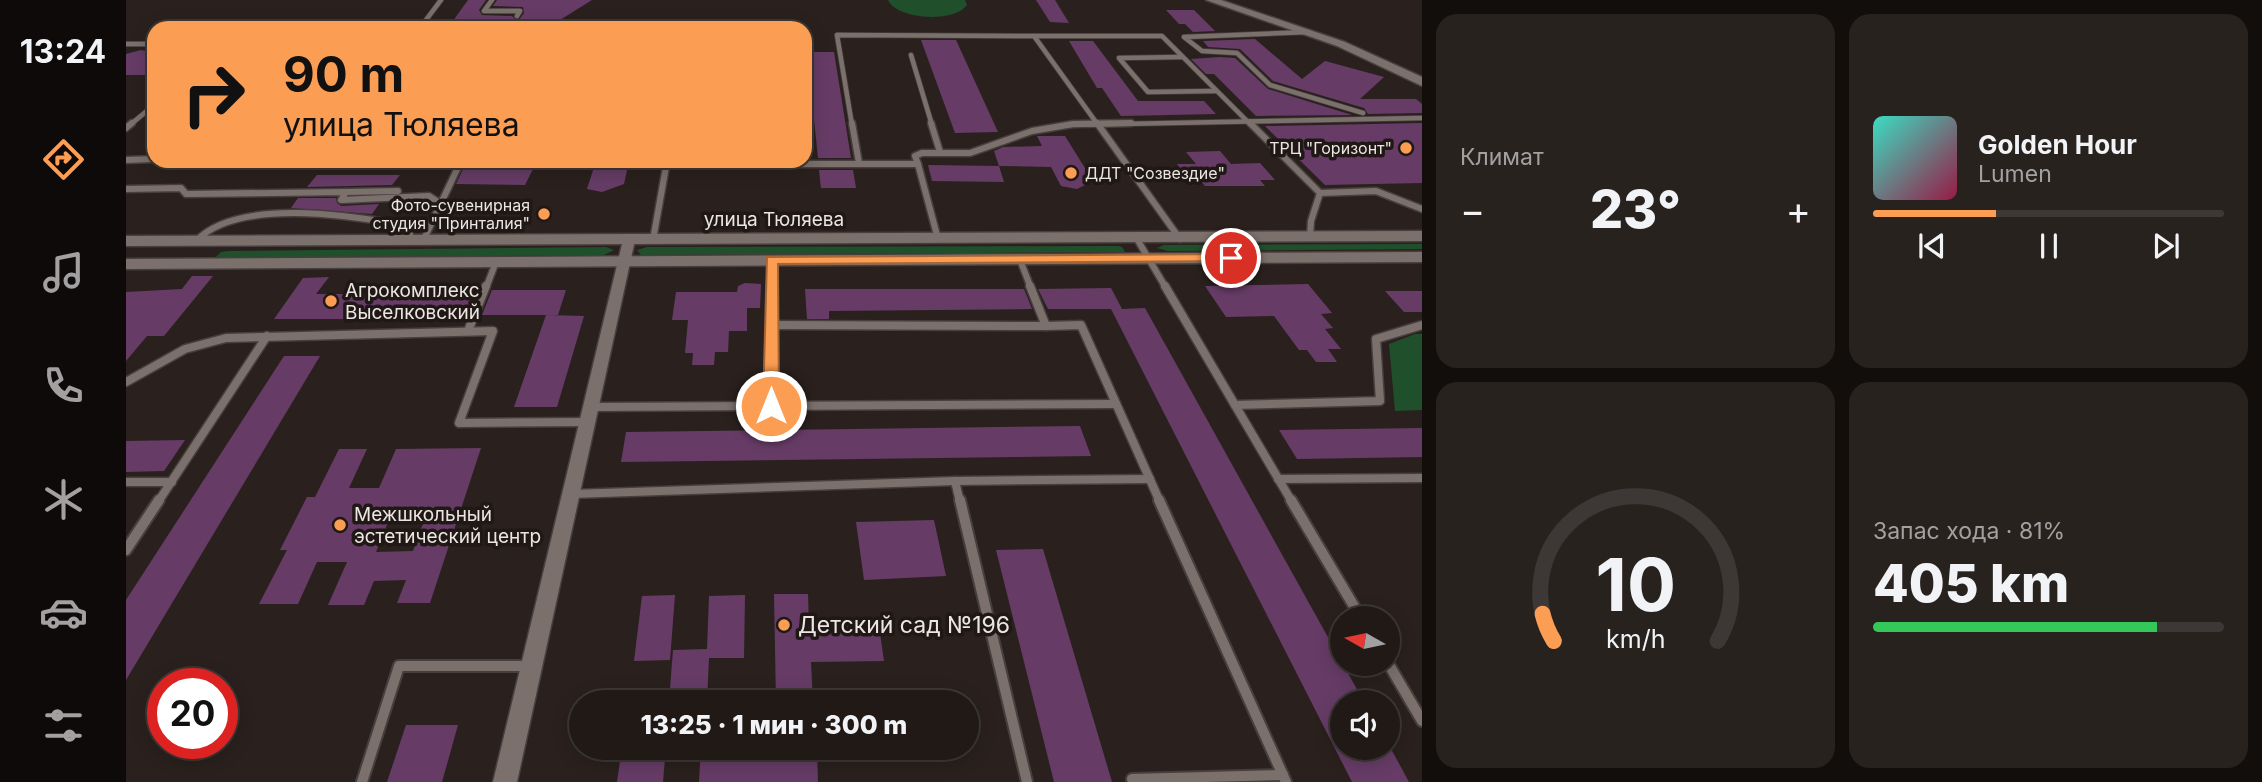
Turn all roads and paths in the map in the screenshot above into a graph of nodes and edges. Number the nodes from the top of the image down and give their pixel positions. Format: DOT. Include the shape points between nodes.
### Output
graph roads {
  1 [pos="440,0"];
  2 [pos="492,0"];
  3 [pos="1211,0"];
  4 [pos="1228,0"];
  5 [pos="517,16"];
  6 [pos="425,21"];
  7 [pos="1312,32"];
  8 [pos="1034,36"];
  9 [pos="126,44"];
  10 [pos="147,44"];
  11 [pos="911,55"];
  12 [pos="1182,57"];
  13 [pos="1422,73"];
  14 [pos="1422,82"];
  15 [pos="1216,91"];
  16 [pos="147,111"];
  17 [pos="1363,113"];
  18 [pos="1422,118"];
  19 [pos="1247,121"];
  20 [pos="1097,123"];
  21 [pos="126,128"];
  22 [pos="940,152"];
  23 [pos="147,159"];
  24 [pos="126,160"];
  25 [pos="812,163"];
  26 [pos="859,163"];
  27 [pos="918,164"];
  28 [pos="458,168"];
  29 [pos="667,168"];
  30 [pos="126,189"];
  31 [pos="398,191"];
  32 [pos="346,192"];
  33 [pos="1320,193"];
  34 [pos="441,204"];
  35 [pos="1422,209"];
  36 [pos="1422,236"];
  37 [pos="1310,237"];
  38 [pos="938,239"];
  39 [pos="1137,239"];
  40 [pos="1180,239"];
  41 [pos="629,240"];
  42 [pos="653,240"];
  43 [pos="126,241"];
  44 [pos="418,242"];
  45 [pos="194,243"];
  46 [pos="1422,257"];
  47 [pos="1149,258"];
  48 [pos="771,260"];
  49 [pos="1020,260"];
  50 [pos="624,261"];
  51 [pos="496,262"];
  52 [pos="126,264"];
  53 [pos="174,264"];
  54 [pos="771,325"];
  55 [pos="1422,325"];
  56 [pos="1046,326"];
  57 [pos="468,331"];
  58 [pos="267,336"];
  59 [pos="126,382"];
  60 [pos="1116,404"];
  61 [pos="1235,405"];
  62 [pos="771,406"];
  63 [pos="589,414"];
  64 [pos="1422,478"];
  65 [pos="1150,479"];
  66 [pos="1278,479"];
  67 [pos="955,481"];
  68 [pos="126,482"];
  69 [pos="172,482"];
  70 [pos="572,494"];
  71 [pos="126,550"];
  72 [pos="1354,606"];
  73 [pos="533,666"];
  74 [pos="1396,676"];
  75 [pos="1422,721"];
  76 [pos="1132,779"];
  77 [pos="1284,779"];
  78 [pos="362,782"];
  79 [pos="505,782"];
  80 [pos="1027,782"];
  1 -- 6 [label="lane"];
  2 -- 5 [label="lane" via="484,11 520,11"];
  3 -- 7 [label="main road"];
  4 -- 13 [label="main road" via="1321,29"];
  7 -- 14 [label="main road"];
  7 -- 17 [label="lane" via="1184,37 1205,53 1237,54 1270,85"];
  8 -- 12 [label="lane" via="1162,36"];
  8 -- 20 [label="lane"];
  8 -- 26 [label="lane" via="837,35"];
  9 -- 10 [label="lane"];
  11 -- 22 [label="lane"];
  12 -- 15 [label="lane"];
  12 -- 15 [label="lane" via="1119,58 1149,92"];
  15 -- 19 [label="lane"];
  16 -- 21 [label="lane"];
  18 -- 19 [label="lane"];
  19 -- 20 [label="lane"];
  19 -- 33 [label="lane"];
  20 -- 22 [label="lane" via="1032,131 970,153"];
  20 -- 40 [label="lane"];
  22 -- 27 [label="lane" via="915,156"];
  23 -- 24 [label="lane"];
  25 -- 26 [label="lane"];
  26 -- 27 [label="lane"];
  27 -- 38 [label="lane"];
  28 -- 34 [label="lane"];
  29 -- 42 [label="lane"];
  30 -- 32 [label="lane" via="180,188 186,194"];
  31 -- 32 [label="lane"];
  32 -- 34 [label="lane" via="341,200 420,195"];
  33 -- 35 [label="lane" via="1376,191"];
  33 -- 37 [label="lane"];
  34 -- 44 [label="lane"];
  36 -- 37 [label="main road, улица Тюляева"];
  37 -- 40 [label="main road, улица Тюляева"];
  38 -- 39 [label="main road, улица Тюляева"];
  38 -- 42 [label="main road, улица Тюляева"];
  39 -- 40 [label="main road, улица Тюляева"];
  39 -- 47 [label="lane"];
  41 -- 42 [label="main road, улица Тюляева"];
  41 -- 44 [label="main road, улица Тюляева"];
  41 -- 50 [label="street"];
  43 -- 45 [label="main road, улица Тюляева"];
  44 -- 45 [label="main road, улица Тюляева"];
  44 -- 45 [label="lane" via="405,225 359,216 257,216 208,229"];
  45 -- 53 [label="main road"];
  46 -- 47 [label="main road"];
  47 -- 49 [label="main road"];
  47 -- 61 [label="lane"];
  48 -- 49 [label="main road"];
  48 -- 50 [label="main road"];
  48 -- 54 [label="lane"];
  49 -- 56 [label="lane"];
  50 -- 51 [label="main road"];
  50 -- 63 [label="street"];
  51 -- 53 [label="main road"];
  51 -- 57 [label="lane"];
  52 -- 53 [label="main road"];
  54 -- 56 [label="lane"];
  54 -- 62 [label="lane"];
  55 -- 61 [label="lane" via="1376,339 1380,401"];
  56 -- 60 [label="lane" via="1081,325"];
  57 -- 58 [label="lane"];
  57 -- 63 [label="lane" via="494,331 459,423"];
  58 -- 59 [label="lane" via="226,338 185,349"];
  58 -- 69 [label="lane"];
  60 -- 62 [label="lane"];
  60 -- 65 [label="lane"];
  61 -- 66 [label="lane"];
  62 -- 63 [label="lane"];
  63 -- 70 [label="street"];
  64 -- 66 [label="lane"];
  65 -- 67 [label="lane"];
  65 -- 77 [label="lane"];
  66 -- 72 [label="lane"];
  67 -- 70 [label="lane"];
  67 -- 80 [label="lane"];
  68 -- 69 [label="lane"];
  69 -- 71 [label="lane"];
  70 -- 73 [label="street"];
  73 -- 78 [label="lane" via="399,666"];
  73 -- 79 [label="street"];
  74 -- 75 [label="lane"];
  76 -- 77 [label="lane"];
}
